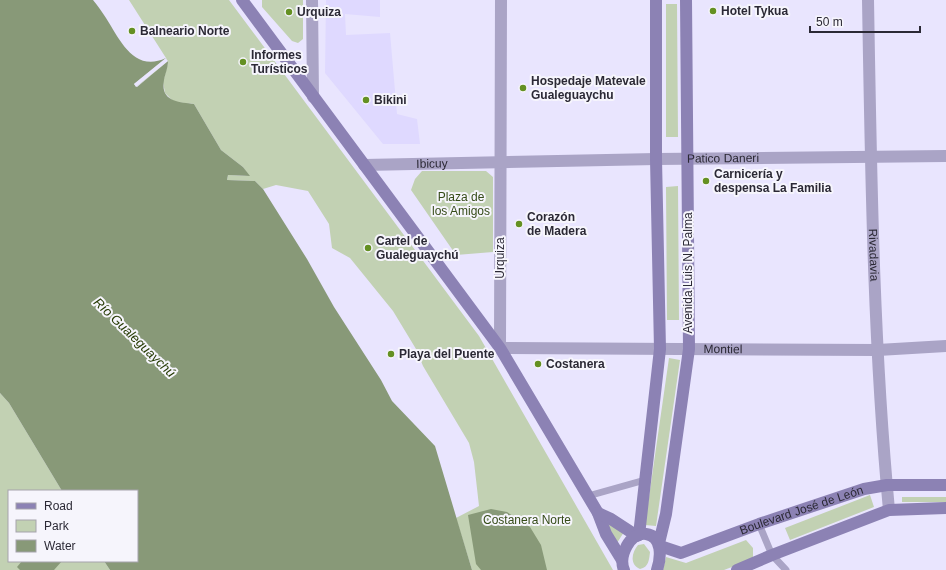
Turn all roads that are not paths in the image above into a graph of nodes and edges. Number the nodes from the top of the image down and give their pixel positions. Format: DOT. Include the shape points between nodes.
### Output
graph roads {
  1 [pos="242,0"];
  2 [pos="312,0"];
  3 [pos="501,0"];
  4 [pos="656,0"];
  5 [pos="686,0"];
  6 [pos="868,0"];
  7 [pos="313,97"];
  8 [pos="946,156"];
  9 [pos="870,157"];
  10 [pos="687,158"];
  11 [pos="656,159"];
  12 [pos="501,163"];
  13 [pos="364,165"];
  14 [pos="946,346"];
  15 [pos="500,348"];
  16 [pos="660,349"];
  17 [pos="688,349"];
  18 [pos="878,350"];
  19 [pos="645,480"];
  20 [pos="887,485"];
  21 [pos="946,485"];
  22 [pos="588,496"];
  23 [pos="946,508"];
  24 [pos="889,510"];
  25 [pos="598,513"];
  26 [pos="759,524"];
  27 [pos="638,535"];
  28 [pos="660,545"];
  29 [pos="772,555"];
  30 [pos="623,565"];
  31 [pos="657,570"];
  32 [pos="737,570"];
  33 [pos="786,570"];
  1 -- 7 [label="main road"];
  2 -- 7 [label="street"];
  3 -- 12 [label="street, Urquiza"];
  4 -- 11 [label="main road"];
  5 -- 10 [label="main road, Avenida Luis N. Palma"];
  6 -- 9 [label="street, Rivadavia"];
  7 -- 13 [label="main road"];
  8 -- 9 [label="street, Patico Daneri"];
  9 -- 10 [label="street, Patico Daneri"];
  9 -- 18 [label="street, Rivadavia"];
  10 -- 11 [label="street, Patico Daneri"];
  10 -- 17 [label="main road, Avenida Luis N. Palma"];
  11 -- 12 [label="street, Patico Daneri"];
  11 -- 16 [label="main road"];
  12 -- 13 [label="street, Ibicuy"];
  12 -- 15 [label="street, Urquiza"];
  13 -- 15 [label="main road"];
  14 -- 18 [label="street, Montiel"];
  15 -- 16 [label="street, Montiel"];
  15 -- 22 [label="main road"];
  16 -- 17 [label="street, Montiel"];
  16 -- 19 [label="main road"];
  17 -- 18 [label="street, Montiel"];
  17 -- 28 [label="main road, Avenida Luis N. Palma"];
  18 -- 20 [label="street, Rivadavia"];
  19 -- 22 [label="lane"];
  19 -- 27 [label="main road"];
  20 -- 21 [label="main road, Boulevard José de León"];
  20 -- 24 [label="street, Rivadavia"];
  20 -- 26 [label="main road, Boulevard José de León" via="864,489"];
  22 -- 25 [label="main road"];
  23 -- 24 [label="main road"];
  24 -- 29 [label="main road"];
  25 -- 27 [label="main road, Boulevard José de León"];
  25 -- 30 [label="main road"];
  26 -- 28 [label="main road, Boulevard José de León" via="681,552"];
  26 -- 29 [label="lane"];
  27 -- 28 [label="main road, Boulevard José de León" via="647,534"];
  27 -- 30 [label="main road" via="625,547"];
  28 -- 31 [label="main road, Avenida Luis N. Palma"];
  29 -- 32 [label="main road"];
  29 -- 33 [label="lane"];
}
